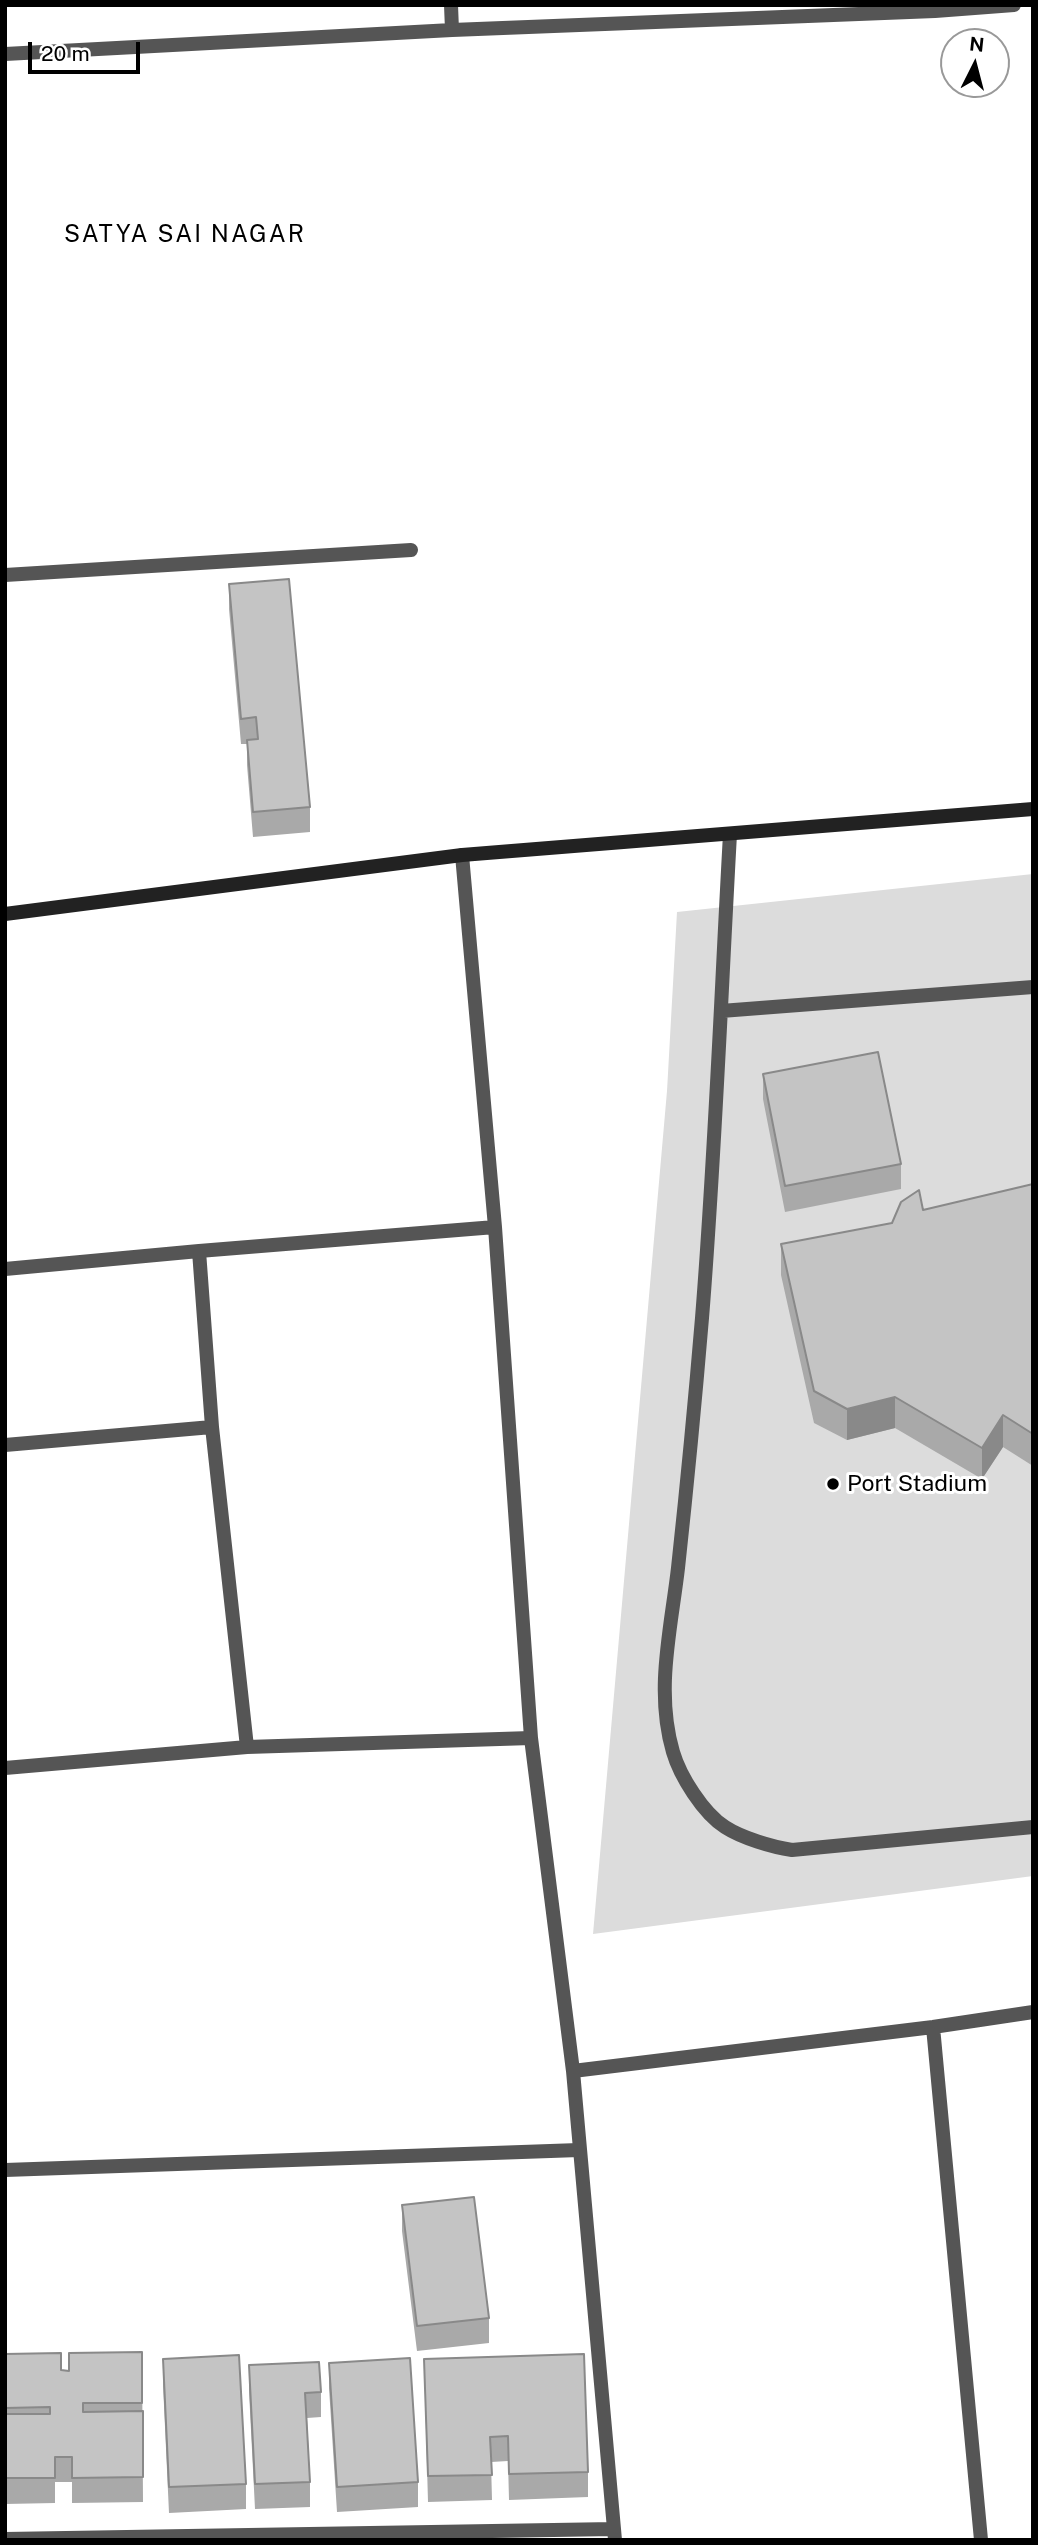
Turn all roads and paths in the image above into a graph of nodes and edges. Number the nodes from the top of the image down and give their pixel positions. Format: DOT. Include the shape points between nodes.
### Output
graph roads {
  1 [pos="451,5"];
  2 [pos="1014,5"];
  3 [pos="934,8"];
  4 [pos="452,30"];
  5 [pos="5,54"];
  6 [pos="411,550"];
  7 [pos="5,575"];
  8 [pos="1033,809"];
  9 [pos="730,834"];
  10 [pos="462,855"];
  11 [pos="5,914"];
  12 [pos="1033,987"];
  13 [pos="721,1011"];
  14 [pos="495,1227"];
  15 [pos="199,1251"];
  16 [pos="5,1269"];
  17 [pos="212,1427"];
  18 [pos="5,1445"];
  19 [pos="531,1738"];
  20 [pos="247,1747"];
  21 [pos="5,1768"];
  22 [pos="1033,1827"];
  23 [pos="1033,2012"];
  24 [pos="933,2027"];
  25 [pos="573,2071"];
  26 [pos="579,2150"];
  27 [pos="5,2170"];
  28 [pos="615,2534"];
  29 [pos="5,2539"];
  30 [pos="981,2540"];
  1 -- 4 [label="street"];
  2 -- 3 [label="street"];
  3 -- 4 [label="street"];
  4 -- 5 [label="street"];
  6 -- 7 [label="street"];
  8 -- 9 [label="main road"];
  9 -- 10 [label="main road"];
  9 -- 13 [label="street"];
  10 -- 11 [label="main road"];
  10 -- 14 [label="street"];
  12 -- 13 [label="street"];
  13 -- 22 [label="street" via="702,1318 664,1677 673,1753 700,1802 724,1827 775,1847 792,1850"];
  14 -- 15 [label="street"];
  14 -- 19 [label="street"];
  15 -- 16 [label="street"];
  15 -- 17 [label="street"];
  17 -- 18 [label="street"];
  17 -- 20 [label="street"];
  19 -- 20 [label="street"];
  19 -- 25 [label="street"];
  20 -- 21 [label="street"];
  23 -- 24 [label="street"];
  24 -- 25 [label="street"];
  24 -- 30 [label="street"];
  25 -- 26 [label="street"];
  26 -- 27 [label="street"];
  26 -- 28 [label="street"];
  28 -- 29 [label="street"];
}
